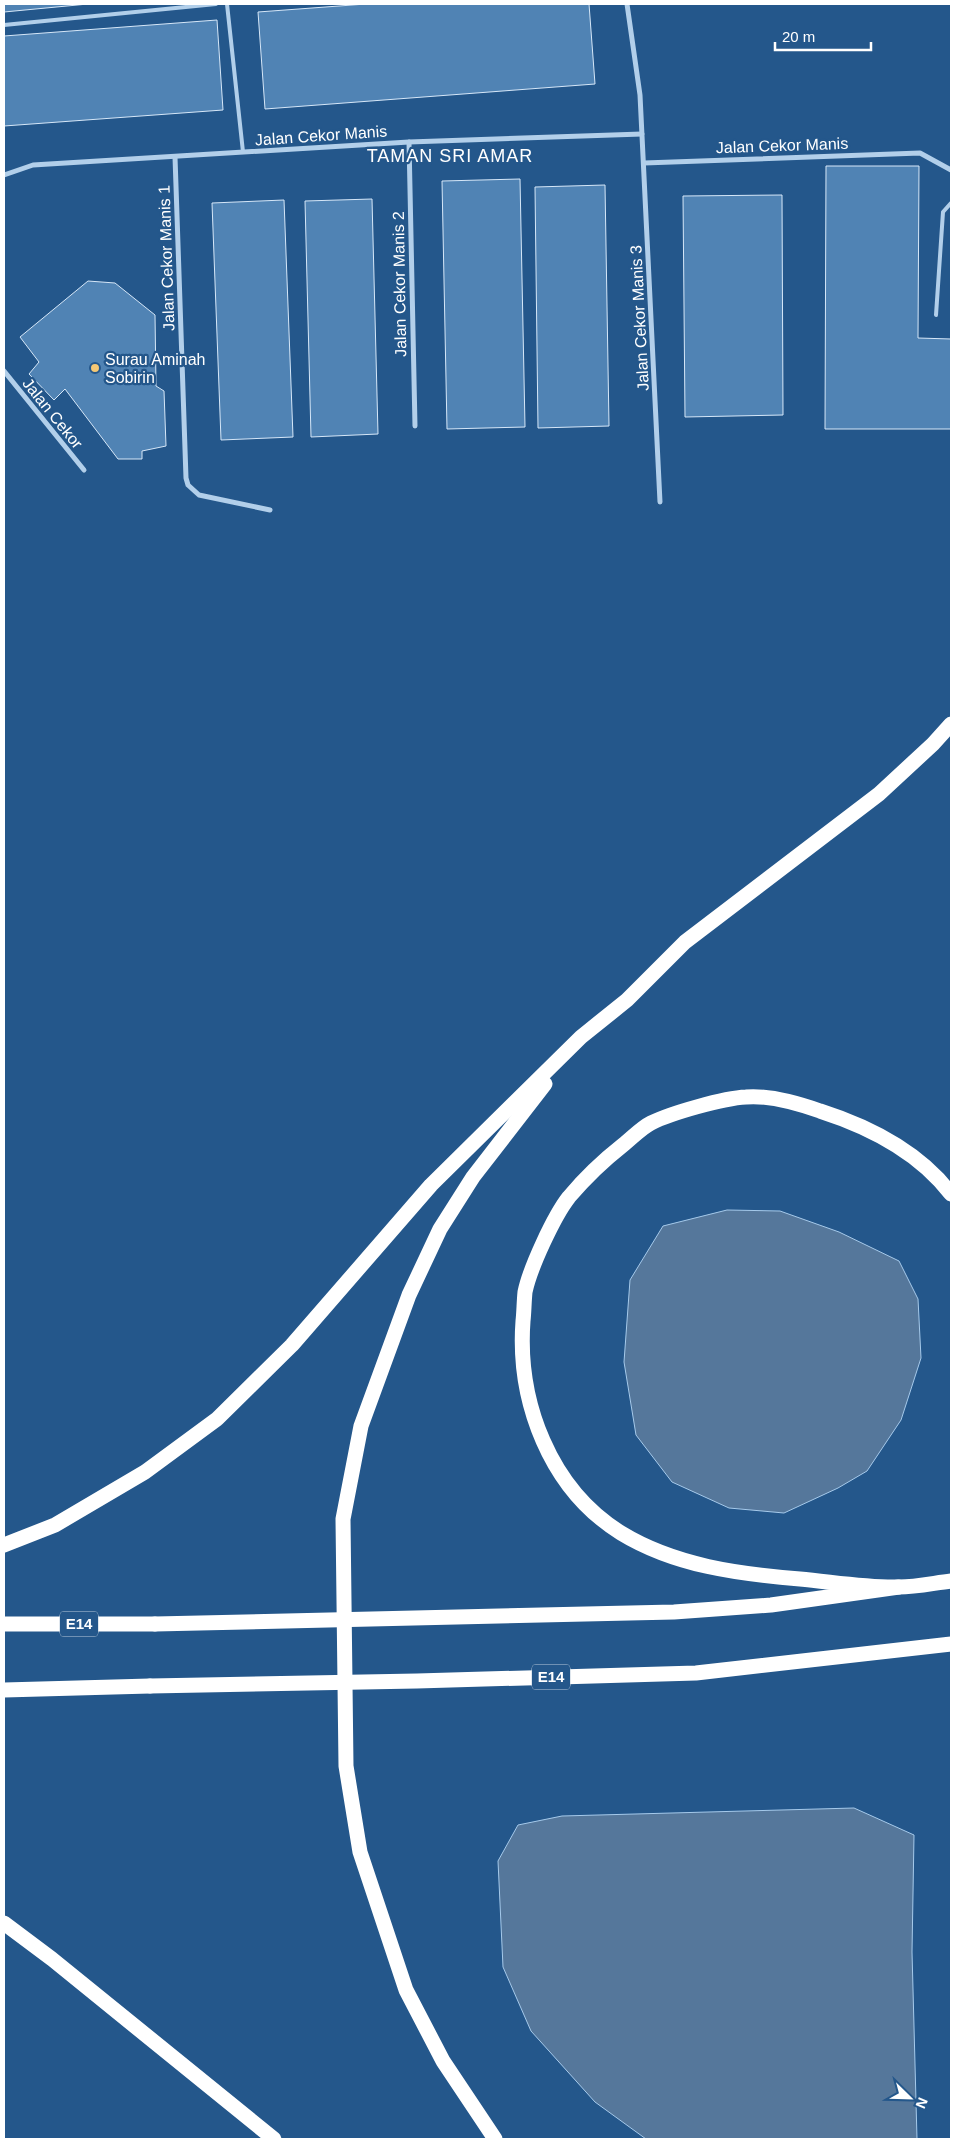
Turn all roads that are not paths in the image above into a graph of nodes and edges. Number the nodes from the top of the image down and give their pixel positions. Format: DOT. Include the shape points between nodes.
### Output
graph roads {
  1 [pos="216,4"];
  2 [pos="227,4"];
  3 [pos="627,4"];
  4 [pos="4,25"];
  5 [pos="642,134"];
  6 [pos="409,142"];
  7 [pos="243,152"];
  8 [pos="175,156"];
  9 [pos="644,163"];
  10 [pos="951,170"];
  11 [pos="4,175"];
  12 [pos="951,202"];
  13 [pos="936,315"];
  14 [pos="4,371"];
  15 [pos="415,426"];
  16 [pos="84,470"];
  17 [pos="660,502"];
  18 [pos="270,510"];
  19 [pos="951,724"];
  20 [pos="581,1037"];
  21 [pos="951,1194"];
  22 [pos="4,1545"];
  23 [pos="951,1581"];
  24 [pos="899,1587"];
  25 [pos="4,1624"];
  26 [pos="951,1644"];
  27 [pos="4,1690"];
  28 [pos="4,1923"];
  29 [pos="274,2139"];
  30 [pos="495,2139"];
  1 -- 4 [label="lane"];
  2 -- 7 [label="lane"];
  3 -- 5 [label="street, Jalan Cekor Manis 3" via="639,79"];
  5 -- 6 [label="street, Jalan Cekor Manis"];
  5 -- 9 [label="street, Jalan Cekor Manis 3"];
  6 -- 7 [label="street, Jalan Cekor Manis"];
  6 -- 15 [label="street, Jalan Cekor Manis 2"];
  7 -- 8 [label="street, Jalan Cekor Manis"];
  8 -- 11 [label="street, Jalan Cekor Manis" via="34,166"];
  8 -- 18 [label="street, Jalan Cekor Manis 1" via="186,478 198,495"];
  9 -- 10 [label="street, Jalan Cekor Manis" via="920,154"];
  9 -- 17 [label="street, Jalan Cekor Manis 3"];
  12 -- 13 [label="lane" via="943,212"];
  14 -- 16 [label="street, Jalan Cekor"];
  19 -- 20 [label="highway" via="879,794 685,942 627,1000"];
  20 -- 22 [label="highway" via="431,1185 292,1345 217,1419 144,1472 55,1525"];
  20 -- 30 [label="highway" via="473,1177 440,1229 409,1295 361,1426 343,1519 346,1766 360,1852 406,1990 443,2062"];
  21 -- 24 [label="highway, bridge" via="938,1176 909,1153 854,1122 796,1103 747,1096 694,1108 650,1123 606,1159 567,1199 541,1247 526,1292 522,1345 527,1391 539,1433 559,1473 600,1518 622,1534 665,1554 707,1567 742,1574"];
  23 -- 24 [label="highway"];
  24 -- 25 [label="highway, E14, bridge" via="771,1605 674,1612 155,1624"];
  26 -- 27 [label="highway, E14, bridge" via="696,1673"];
  28 -- 29 [label="highway" via="52,1958"];
}
